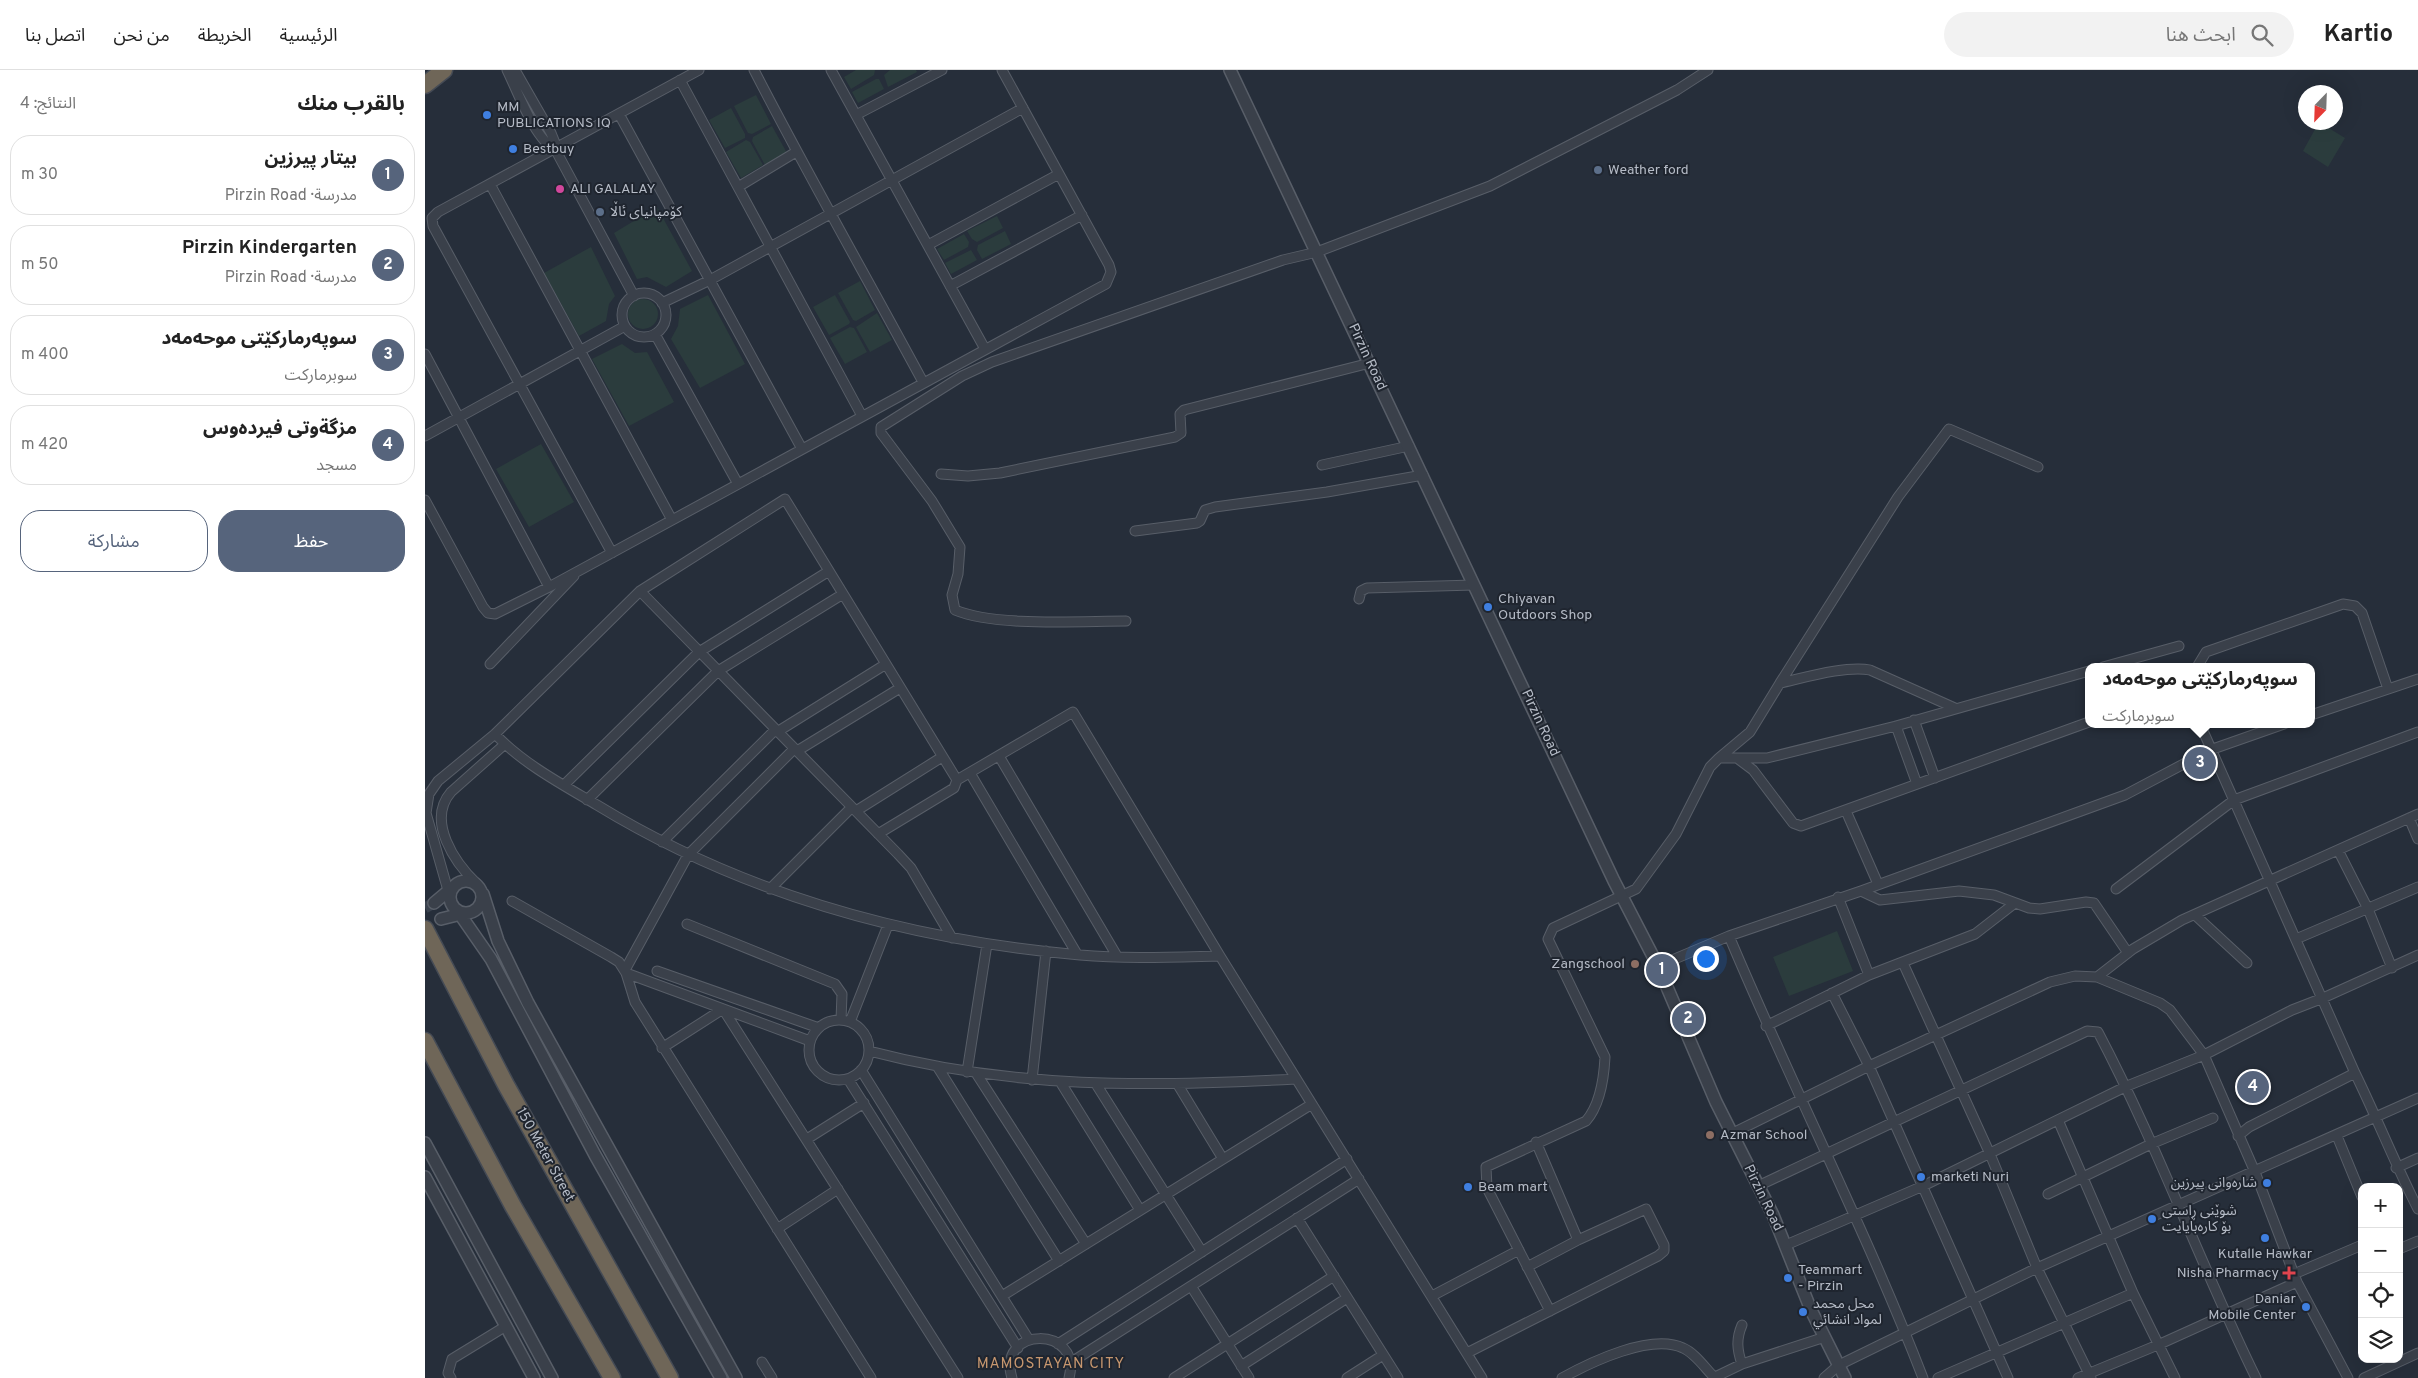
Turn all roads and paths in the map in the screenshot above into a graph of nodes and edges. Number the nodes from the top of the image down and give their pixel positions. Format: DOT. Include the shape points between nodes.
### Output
graph roads {
  1 [pos="444,70"];
  2 [pos="507,70"];
  3 [pos="515,70"];
  4 [pos="699,70"];
  5 [pos="754,70"];
  6 [pos="942,70"];
  7 [pos="1002,70"];
  8 [pos="1230,70"];
  9 [pos="1708,70"];
  10 [pos="835,71"];
  11 [pos="680,80"];
  12 [pos="425,85"];
  13 [pos="1023,108"];
  14 [pos="619,114"];
  15 [pos="855,115"];
  16 [pos="555,148"];
  17 [pos="796,152"];
  18 [pos="1059,174"];
  19 [pos="892,180"];
  20 [pos="490,184"];
  21 [pos="738,187"];
  22 [pos="831,213"];
  23 [pos="1081,215"];
  24 [pos="928,245"];
  25 [pos="771,247"];
  26 [pos="1317,252"];
  27 [pos="710,280"];
  28 [pos="950,286"];
  29 [pos="634,296"];
  30 [pos="662,304"];
  31 [pos="625,326"];
  32 [pos="655,334"];
  33 [pos="985,349"];
  34 [pos="580,350"];
  35 [pos="425,354"];
  36 [pos="1370,363"];
  37 [pos="923,382"];
  38 [pos="519,384"];
  39 [pos="862,416"];
  40 [pos="459,417"];
  41 [pos="425,436"];
  42 [pos="1409,446"];
  43 [pos="802,449"];
  44 [pos="1322,465"];
  45 [pos="2038,467"];
  46 [pos="941,474"];
  47 [pos="1423,476"];
  48 [pos="737,484"];
  49 [pos="425,500"];
  50 [pos="672,520"];
  51 [pos="1135,531"];
  52 [pos="612,553"];
  53 [pos="584,568"];
  54 [pos="829,571"];
  55 [pos="1474,585"];
  56 [pos="549,587"];
  57 [pos="640,591"];
  58 [pos="843,594"];
  59 [pos="1359,600"];
  60 [pos="1126,621"];
  61 [pos="2179,646"];
  62 [pos="699,652"];
  63 [pos="2117,663"];
  64 [pos="2199,663"];
  65 [pos="490,664"];
  66 [pos="886,664"];
  67 [pos="718,671"];
  68 [pos="2085,672"];
  69 [pos="2418,678"];
  70 [pos="1780,683"];
  71 [pos="900,688"];
  72 [pos="2388,689"];
  73 [pos="1955,708"];
  74 [pos="2315,714"];
  75 [pos="1914,720"];
  76 [pos="2085,723"];
  77 [pos="1896,726"];
  78 [pos="2202,728"];
  79 [pos="2273,728"];
  80 [pos="776,731"];
  81 [pos="2418,732"];
  82 [pos="495,734"];
  83 [pos="505,744"];
  84 [pos="795,750"];
  85 [pos="2210,750"];
  86 [pos="999,756"];
  87 [pos="942,757"];
  88 [pos="1719,758"];
  89 [pos="1737,758"];
  90 [pos="970,773"];
  91 [pos="1935,778"];
  92 [pos="957,780"];
  93 [pos="1917,784"];
  94 [pos="564,785"];
  95 [pos="587,800"];
  96 [pos="2234,800"];
  97 [pos="854,809"];
  98 [pos="1845,810"];
  99 [pos="2418,814"];
  100 [pos="2409,818"];
  101 [pos="878,834"];
  102 [pos="2418,839"];
  103 [pos="662,842"];
  104 [pos="2338,850"];
  105 [pos="687,855"];
  106 [pos="2271,882"];
  107 [pos="1878,884"];
  108 [pos="2418,887"];
  109 [pos="770,888"];
  110 [pos="480,889"];
  111 [pos="2116,889"];
  112 [pos="1861,890"];
  113 [pos="450,892"];
  114 [pos="1621,897"];
  115 [pos="1838,897"];
  116 [pos="512,901"];
  117 [pos="434,903"];
  118 [pos="2015,903"];
  119 [pos="2368,909"];
  120 [pos="460,912"];
  121 [pos="2195,915"];
  122 [pos="441,919"];
  123 [pos="687,924"];
  124 [pos="888,925"];
  125 [pos="425,929"];
  126 [pos="1729,936"];
  127 [pos="953,938"];
  128 [pos="2296,940"];
  129 [pos="987,944"];
  130 [pos="1046,951"];
  131 [pos="2128,953"];
  132 [pos="1077,954"];
  133 [pos="2418,954"];
  134 [pos="1117,956"];
  135 [pos="1220,956"];
  136 [pos="1903,963"];
  137 [pos="2247,963"];
  138 [pos="1657,966"];
  139 [pos="2392,968"];
  140 [pos="657,970"];
  141 [pos="626,972"];
  142 [pos="1869,975"];
  143 [pos="2097,978"];
  144 [pos="1832,993"];
  145 [pos="2323,998"];
  146 [pos="723,1009"];
  147 [pos="845,1021"];
  148 [pos="1766,1026"];
  149 [pos="819,1028"];
  150 [pos="1935,1036"];
  151 [pos="425,1041"];
  152 [pos="810,1041"];
  153 [pos="662,1048"];
  154 [pos="869,1051"];
  155 [pos="2204,1055"];
  156 [pos="937,1066"];
  157 [pos="1869,1066"];
  158 [pos="861,1070"];
  159 [pos="971,1073"];
  160 [pos="2355,1073"];
  161 [pos="848,1079"];
  162 [pos="1296,1079"];
  163 [pos="1032,1080"];
  164 [pos="1061,1082"];
  165 [pos="1096,1084"];
  166 [pos="1178,1085"];
  167 [pos="2127,1086"];
  168 [pos="1959,1091"];
  169 [pos="2418,1098"];
  170 [pos="1800,1100"];
  171 [pos="864,1103"];
  172 [pos="1312,1104"];
  173 [pos="2377,1116"];
  174 [pos="2213,1118"];
  175 [pos="2058,1120"];
  176 [pos="1893,1123"];
  177 [pos="1731,1134"];
  178 [pos="2238,1136"];
  179 [pos="2337,1136"];
  180 [pos="807,1139"];
  181 [pos="1536,1142"];
  182 [pos="425,1143"];
  183 [pos="2151,1144"];
  184 [pos="1826,1154"];
  185 [pos="1990,1154"];
  186 [pos="2418,1158"];
  187 [pos="1223,1159"];
  188 [pos="1347,1159"];
  189 [pos="2396,1168"];
  190 [pos="2255,1172"];
  191 [pos="425,1177"];
  192 [pos="2082,1178"];
  193 [pos="1359,1179"];
  194 [pos="1758,1186"];
  195 [pos="1923,1186"];
  196 [pos="2358,1187"];
  197 [pos="839,1189"];
  198 [pos="1166,1194"];
  199 [pos="2048,1194"];
  200 [pos="2180,1206"];
  201 [pos="2418,1209"];
  202 [pos="1141,1210"];
  203 [pos="1854,1215"];
  204 [pos="1297,1218"];
  205 [pos="777,1229"];
  206 [pos="2109,1236"];
  207 [pos="1578,1240"];
  208 [pos="2418,1241"];
  209 [pos="1086,1244"];
  210 [pos="1786,1245"];
  211 [pos="2358,1247"];
  212 [pos="2403,1247"];
  213 [pos="1519,1250"];
  214 [pos="1202,1252"];
  215 [pos="1059,1261"];
  216 [pos="1527,1267"];
  217 [pos="2037,1268"];
  218 [pos="1334,1276"];
  219 [pos="2296,1278"];
  220 [pos="1191,1286"];
  221 [pos="2133,1293"];
  222 [pos="1003,1296"];
  223 [pos="1432,1296"];
  224 [pos="1347,1298"];
  225 [pos="1973,1299"];
  226 [pos="1550,1311"];
  227 [pos="2224,1314"];
  228 [pos="2065,1322"];
  229 [pos="1742,1325"];
  230 [pos="506,1326"];
  231 [pos="1906,1334"];
  232 [pos="1825,1336"];
  233 [pos="1029,1340"];
  234 [pos="1058,1344"];
  235 [pos="1227,1344"];
  236 [pos="2160,1344"];
  237 [pos="1018,1348"];
  238 [pos="1996,1352"];
  239 [pos="1467,1353"];
  240 [pos="2418,1353"];
  241 [pos="1383,1355"];
  242 [pos="762,1362"];
  243 [pos="1070,1363"];
  244 [pos="1741,1364"];
  245 [pos="1839,1365"];
  246 [pos="1241,1366"];
  247 [pos="2090,1376"];
  248 [pos="1009,1377"];
  249 [pos="1714,1377"];
  250 [pos="451,1378"];
  251 [pos="534,1378"];
  252 [pos="553,1378"];
  253 [pos="612,1378"];
  254 [pos="670,1378"];
  255 [pos="721,1378"];
  256 [pos="736,1378"];
  257 [pos="772,1378"];
  258 [pos="871,1378"];
  259 [pos="958,1378"];
  260 [pos="1069,1378"];
  261 [pos="1174,1378"];
  262 [pos="1249,1378"];
  263 [pos="1347,1378"];
  264 [pos="1396,1378"];
  265 [pos="1482,1378"];
  266 [pos="1562,1378"];
  267 [pos="1824,1378"];
  268 [pos="1845,1378"];
  269 [pos="1923,1378"];
  270 [pos="1938,1378"];
  271 [pos="2008,1378"];
  272 [pos="2078,1378"];
  273 [pos="2175,1378"];
  274 [pos="2256,1378"];
  275 [pos="2348,1378"];
  276 [pos="2364,1378"];
  1 -- 12 [label="highway"];
  2 -- 16 [label="street" via="536,128 546,144"];
  3 -- 16 [label="street" via="551,133"];
  4 -- 11 [label="street"];
  5 -- 17 [label="street"];
  6 -- 15 [label="street"];
  7 -- 13 [label="street"];
  8 -- 26 [label="street, Pirzin Road"];
  9 -- 26 [label="street" via="1669,94 1490,186"];
  10 -- 15 [label="street"];
  11 -- 14 [label="street"];
  11 -- 21 [label="street"];
  13 -- 18 [label="street"];
  13 -- 19 [label="street"];
  14 -- 16 [label="street"];
  14 -- 27 [label="street"];
  15 -- 19 [label="street"];
  16 -- 20 [label="street"];
  16 -- 29 [label="street"];
  17 -- 21 [label="street"];
  17 -- 22 [label="street"];
  18 -- 23 [label="street"];
  18 -- 24 [label="street"];
  19 -- 22 [label="street"];
  19 -- 24 [label="street"];
  20 -- 34 [label="street"];
  20 -- 38 [label="street" via="435,213 432,223"];
  21 -- 25 [label="street"];
  22 -- 25 [label="street"];
  22 -- 37 [label="street"];
  23 -- 28 [label="street"];
  23 -- 33 [label="street" via="1109,265 1111,272 1106,284"];
  24 -- 28 [label="street"];
  25 -- 27 [label="street"];
  25 -- 39 [label="street"];
  26 -- 36 [label="street, Pirzin Road"];
  26 -- 60 [label="street" via="1283,260 992,362 962,376 881,427 881,433 960,547 952,595 955,610 971,617 997,620"];
  27 -- 30 [label="street"];
  27 -- 43 [label="street"];
  28 -- 33 [label="street"];
  29 -- 30 [label="street" via="653,295"];
  29 -- 31 [label="street" via="623,309"];
  30 -- 32 [label="street" via="665,317"];
  31 -- 32 [label="street" via="635,335"];
  31 -- 34 [label="street"];
  32 -- 48 [label="street"];
  33 -- 37 [label="street"];
  34 -- 38 [label="street"];
  34 -- 50 [label="street"];
  35 -- 40 [label="street"];
  36 -- 42 [label="street, Pirzin Road"];
  36 -- 46 [label="street" via="1184,410 1180,414 1181,433 1175,436 1001,473"];
  37 -- 39 [label="street"];
  38 -- 40 [label="street"];
  38 -- 52 [label="street"];
  39 -- 43 [label="street"];
  40 -- 41 [label="street"];
  40 -- 56 [label="street"];
  42 -- 44 [label="street"];
  42 -- 47 [label="street, Pirzin Road"];
  43 -- 48 [label="street"];
  45 -- 70 [label="street" via="1949,428 1898,497"];
  47 -- 51 [label="street" via="1215,507 1205,510 1197,523"];
  47 -- 55 [label="street, Pirzin Road"];
  48 -- 50 [label="street"];
  49 -- 56 [label="street" via="488,613 495,614"];
  50 -- 52 [label="street"];
  52 -- 53 [label="street"];
  53 -- 56 [label="street"];
  53 -- 65 [label="street"];
  54 -- 57 [label="street" via="785,499"];
  54 -- 58 [label="street"];
  54 -- 62 [label="street"];
  55 -- 59 [label="street" via="1367,588 1361,591"];
  55 -- 114 [label="street, Pirzin Road"];
  57 -- 62 [label="street"];
  57 -- 82 [label="street"];
  58 -- 66 [label="street"];
  58 -- 67 [label="street"];
  61 -- 63 [label="street"];
  62 -- 67 [label="street"];
  62 -- 94 [label="street"];
  64 -- 72 [label="street" via="2206,652 2343,604 2355,606 2362,613"];
  66 -- 71 [label="street"];
  66 -- 80 [label="street"];
  67 -- 80 [label="street"];
  67 -- 95 [label="street"];
  68 -- 73 [label="street"];
  69 -- 72 [label="street"];
  70 -- 73 [label="street" via="1863,668"];
  70 -- 88 [label="street" via="1750,732"];
  71 -- 84 [label="street"];
  71 -- 87 [label="street"];
  72 -- 74 [label="street"];
  73 -- 75 [label="street"];
  75 -- 77 [label="street"];
  75 -- 91 [label="street"];
  76 -- 91 [label="street"];
  77 -- 89 [label="street" via="1767,758"];
  77 -- 93 [label="street"];
  78 -- 85 [label="street"];
  79 -- 85 [label="street"];
  80 -- 84 [label="street"];
  80 -- 103 [label="street"];
  81 -- 96 [label="street"];
  82 -- 83 [label="street"];
  82 -- 113 [label="street" via="438,781 427,798 427,820"];
  83 -- 94 [label="street"];
  83 -- 110 [label="street" via="451,792 442,808 442,825 449,847"];
  84 -- 97 [label="street"];
  84 -- 105 [label="street"];
  85 -- 96 [label="street"];
  85 -- 107 [label="street" via="2125,795"];
  86 -- 90 [label="street"];
  86 -- 134 [label="street"];
  86 -- 135 [label="street" via="1073,712"];
  87 -- 92 [label="street"];
  87 -- 97 [label="street"];
  88 -- 89 [label="street"];
  88 -- 114 [label="street" via="1709,767 1676,834 1636,889"];
  89 -- 98 [label="street" via="1753,770 1793,823 1801,826"];
  90 -- 92 [label="street"];
  90 -- 132 [label="street"];
  91 -- 93 [label="street"];
  92 -- 101 [label="street" via="954,788"];
  93 -- 98 [label="street"];
  94 -- 95 [label="street"];
  95 -- 103 [label="street"];
  96 -- 106 [label="street"];
  96 -- 111 [label="street"];
  97 -- 101 [label="street"];
  97 -- 109 [label="street"];
  98 -- 107 [label="street"];
  99 -- 100 [label="street"];
  100 -- 102 [label="street"];
  100 -- 104 [label="street"];
  101 -- 127 [label="street" via="911,868"];
  103 -- 105 [label="street"];
  104 -- 106 [label="street"];
  104 -- 119 [label="street"];
  105 -- 109 [label="street"];
  105 -- 141 [label="street"];
  106 -- 121 [label="street"];
  106 -- 128 [label="street"];
  107 -- 112 [label="street"];
  108 -- 119 [label="street"];
  109 -- 124 [label="street"];
  110 -- 113 [label="street" via="473,881 462,881"];
  110 -- 120 [label="street" via="478,908"];
  110 -- 256 [label="street" via="498,941 524,995"];
  112 -- 115 [label="street"];
  112 -- 118 [label="street" via="1880,900 1959,891 1994,895"];
  113 -- 117 [label="street"];
  113 -- 120 [label="street"];
  114 -- 138 [label="street, Pirzin Road"];
  114 -- 181 [label="street" via="1553,928 1548,939 1605,1057 1605,1072 1592,1114 1586,1121"];
  115 -- 126 [label="street"];
  115 -- 142 [label="street"];
  116 -- 141 [label="street" via="611,957"];
  118 -- 131 [label="street" via="2040,909 2094,903"];
  118 -- 136 [label="street" via="1975,934"];
  119 -- 128 [label="street"];
  119 -- 139 [label="street"];
  120 -- 122 [label="street"];
  120 -- 255 [label="street" via="491,959 595,1155"];
  121 -- 131 [label="street"];
  121 -- 137 [label="street"];
  123 -- 147 [label="street" via="835,984 842,994"];
  124 -- 127 [label="street"];
  124 -- 147 [label="street"];
  125 -- 254 [label="highway, 150 Meter Street" via="506,1085"];
  126 -- 138 [label="street"];
  126 -- 148 [label="street"];
  127 -- 129 [label="street"];
  128 -- 145 [label="street"];
  129 -- 130 [label="street"];
  129 -- 159 [label="street"];
  130 -- 132 [label="street"];
  130 -- 163 [label="street"];
  131 -- 143 [label="street"];
  132 -- 134 [label="street"];
  133 -- 139 [label="street"];
  134 -- 135 [label="street"];
  135 -- 162 [label="street"];
  136 -- 142 [label="street"];
  136 -- 150 [label="street"];
  138 -- 177 [label="street, Pirzin Road"];
  139 -- 145 [label="street"];
  140 -- 149 [label="street"];
  141 -- 146 [label="street"];
  141 -- 153 [label="street" via="635,1002"];
  142 -- 144 [label="street"];
  143 -- 150 [label="street" via="2075,976 2050,982"];
  143 -- 155 [label="street" via="2170,1010"];
  144 -- 148 [label="street"];
  144 -- 157 [label="street"];
  145 -- 155 [label="street"];
  145 -- 160 [label="street"];
  146 -- 152 [label="street"];
  146 -- 153 [label="street"];
  146 -- 180 [label="street"];
  147 -- 149 [label="street" via="827,1022"];
  147 -- 154 [label="street" via="864,1034"];
  148 -- 170 [label="street"];
  149 -- 152 [label="street"];
  150 -- 157 [label="street"];
  150 -- 168 [label="street"];
  151 -- 253 [label="highway" via="513,1206"];
  152 -- 161 [label="street" via="809,1058 819,1073 832,1080"];
  153 -- 205 [label="street"];
  154 -- 156 [label="street"];
  154 -- 158 [label="street"];
  155 -- 167 [label="street"];
  155 -- 178 [label="street"];
  156 -- 159 [label="street"];
  156 -- 215 [label="street"];
  157 -- 170 [label="street"];
  157 -- 176 [label="street"];
  158 -- 161 [label="street"];
  158 -- 222 [label="street"];
  159 -- 163 [label="street"];
  159 -- 209 [label="street"];
  160 -- 173 [label="street"];
  160 -- 178 [label="street" via="2249,1127"];
  161 -- 171 [label="street"];
  162 -- 166 [label="street"];
  162 -- 172 [label="street"];
  163 -- 164 [label="street"];
  164 -- 165 [label="street"];
  164 -- 202 [label="street"];
  165 -- 166 [label="street"];
  165 -- 198 [label="street"];
  166 -- 187 [label="street"];
  167 -- 168 [label="street" via="2098,1032 2093,1030"];
  167 -- 175 [label="street"];
  167 -- 183 [label="street"];
  168 -- 176 [label="street"];
  168 -- 185 [label="street"];
  169 -- 173 [label="street"];
  170 -- 177 [label="street"];
  170 -- 184 [label="street"];
  171 -- 180 [label="street"];
  171 -- 237 [label="street"];
  172 -- 187 [label="street"];
  172 -- 188 [label="street"];
  173 -- 179 [label="street"];
  173 -- 189 [label="street"];
  174 -- 183 [label="street"];
  175 -- 185 [label="street"];
  175 -- 192 [label="street"];
  176 -- 184 [label="street"];
  176 -- 195 [label="street"];
  177 -- 194 [label="street, Pirzin Road"];
  178 -- 190 [label="street"];
  179 -- 190 [label="street"];
  179 -- 196 [label="street"];
  180 -- 197 [label="street"];
  181 -- 207 [label="street"];
  181 -- 213 [label="street" via="1486,1167 1487,1188"];
  182 -- 252 [label="street"];
  183 -- 192 [label="street"];
  183 -- 200 [label="street"];
  184 -- 194 [label="street"];
  184 -- 203 [label="street"];
  185 -- 195 [label="street"];
  185 -- 217 [label="street"];
  186 -- 189 [label="street"];
  187 -- 198 [label="street"];
  188 -- 193 [label="street"];
  188 -- 214 [label="street"];
  189 -- 201 [label="street"];
  190 -- 200 [label="street"];
  190 -- 219 [label="street"];
  191 -- 230 [label="street"];
  192 -- 199 [label="street"];
  192 -- 206 [label="street"];
  193 -- 204 [label="street"];
  193 -- 223 [label="street"];
  194 -- 210 [label="street, Pirzin Road"];
  195 -- 203 [label="street"];
  195 -- 225 [label="street"];
  197 -- 205 [label="street"];
  197 -- 259 [label="street"];
  198 -- 202 [label="street"];
  198 -- 214 [label="street"];
  200 -- 206 [label="street"];
  200 -- 227 [label="street"];
  202 -- 209 [label="street"];
  203 -- 210 [label="street"];
  203 -- 231 [label="street"];
  204 -- 218 [label="street"];
  204 -- 220 [label="street"];
  205 -- 258 [label="street"];
  206 -- 217 [label="street"];
  206 -- 221 [label="street"];
  207 -- 216 [label="street"];
  207 -- 226 [label="street" via="1646,1209 1664,1251"];
  208 -- 212 [label="street"];
  209 -- 215 [label="street"];
  210 -- 232 [label="street, Pirzin Road" via="1805,1296"];
  211 -- 219 [label="street"];
  213 -- 216 [label="street"];
  213 -- 223 [label="street"];
  214 -- 234 [label="street"];
  215 -- 222 [label="street"];
  216 -- 226 [label="street"];
  217 -- 225 [label="street"];
  217 -- 228 [label="street"];
  218 -- 224 [label="street"];
  218 -- 235 [label="street"];
  219 -- 227 [label="street"];
  219 -- 275 [label="street"];
  220 -- 235 [label="street"];
  220 -- 243 [label="street"];
  221 -- 228 [label="street"];
  221 -- 236 [label="street"];
  222 -- 233 [label="street"];
  223 -- 239 [label="street"];
  224 -- 241 [label="street"];
  224 -- 246 [label="street"];
  225 -- 231 [label="street"];
  225 -- 238 [label="street"];
  226 -- 239 [label="street"];
  227 -- 236 [label="street"];
  227 -- 274 [label="street"];
  228 -- 238 [label="street"];
  228 -- 247 [label="street"];
  229 -- 244 [label="street" via="1737,1348"];
  230 -- 250 [label="street" via="452,1360 448,1373"];
  230 -- 251 [label="street"];
  231 -- 245 [label="street"];
  231 -- 269 [label="street"];
  232 -- 244 [label="street"];
  232 -- 245 [label="street, Pirzin Road"];
  233 -- 234 [label="street" via="1042,1338"];
  233 -- 237 [label="street"];
  234 -- 243 [label="street" via="1067,1353"];
  235 -- 246 [label="street"];
  235 -- 261 [label="street"];
  236 -- 247 [label="street"];
  236 -- 273 [label="street"];
  237 -- 248 [label="street" via="1012,1358"];
  238 -- 270 [label="street"];
  238 -- 271 [label="street"];
  239 -- 265 [label="street"];
  240 -- 276 [label="street"];
  241 -- 263 [label="street"];
  241 -- 264 [label="street"];
  242 -- 257 [label="street"];
  243 -- 260 [label="street"];
  244 -- 249 [label="street"];
  245 -- 267 [label="street"];
  245 -- 268 [label="street, Pirzin Road"];
  246 -- 262 [label="street"];
  247 -- 272 [label="street"];
  249 -- 266 [label="street" via="1685,1349 1671,1343 1653,1344 1598,1360"];
}
